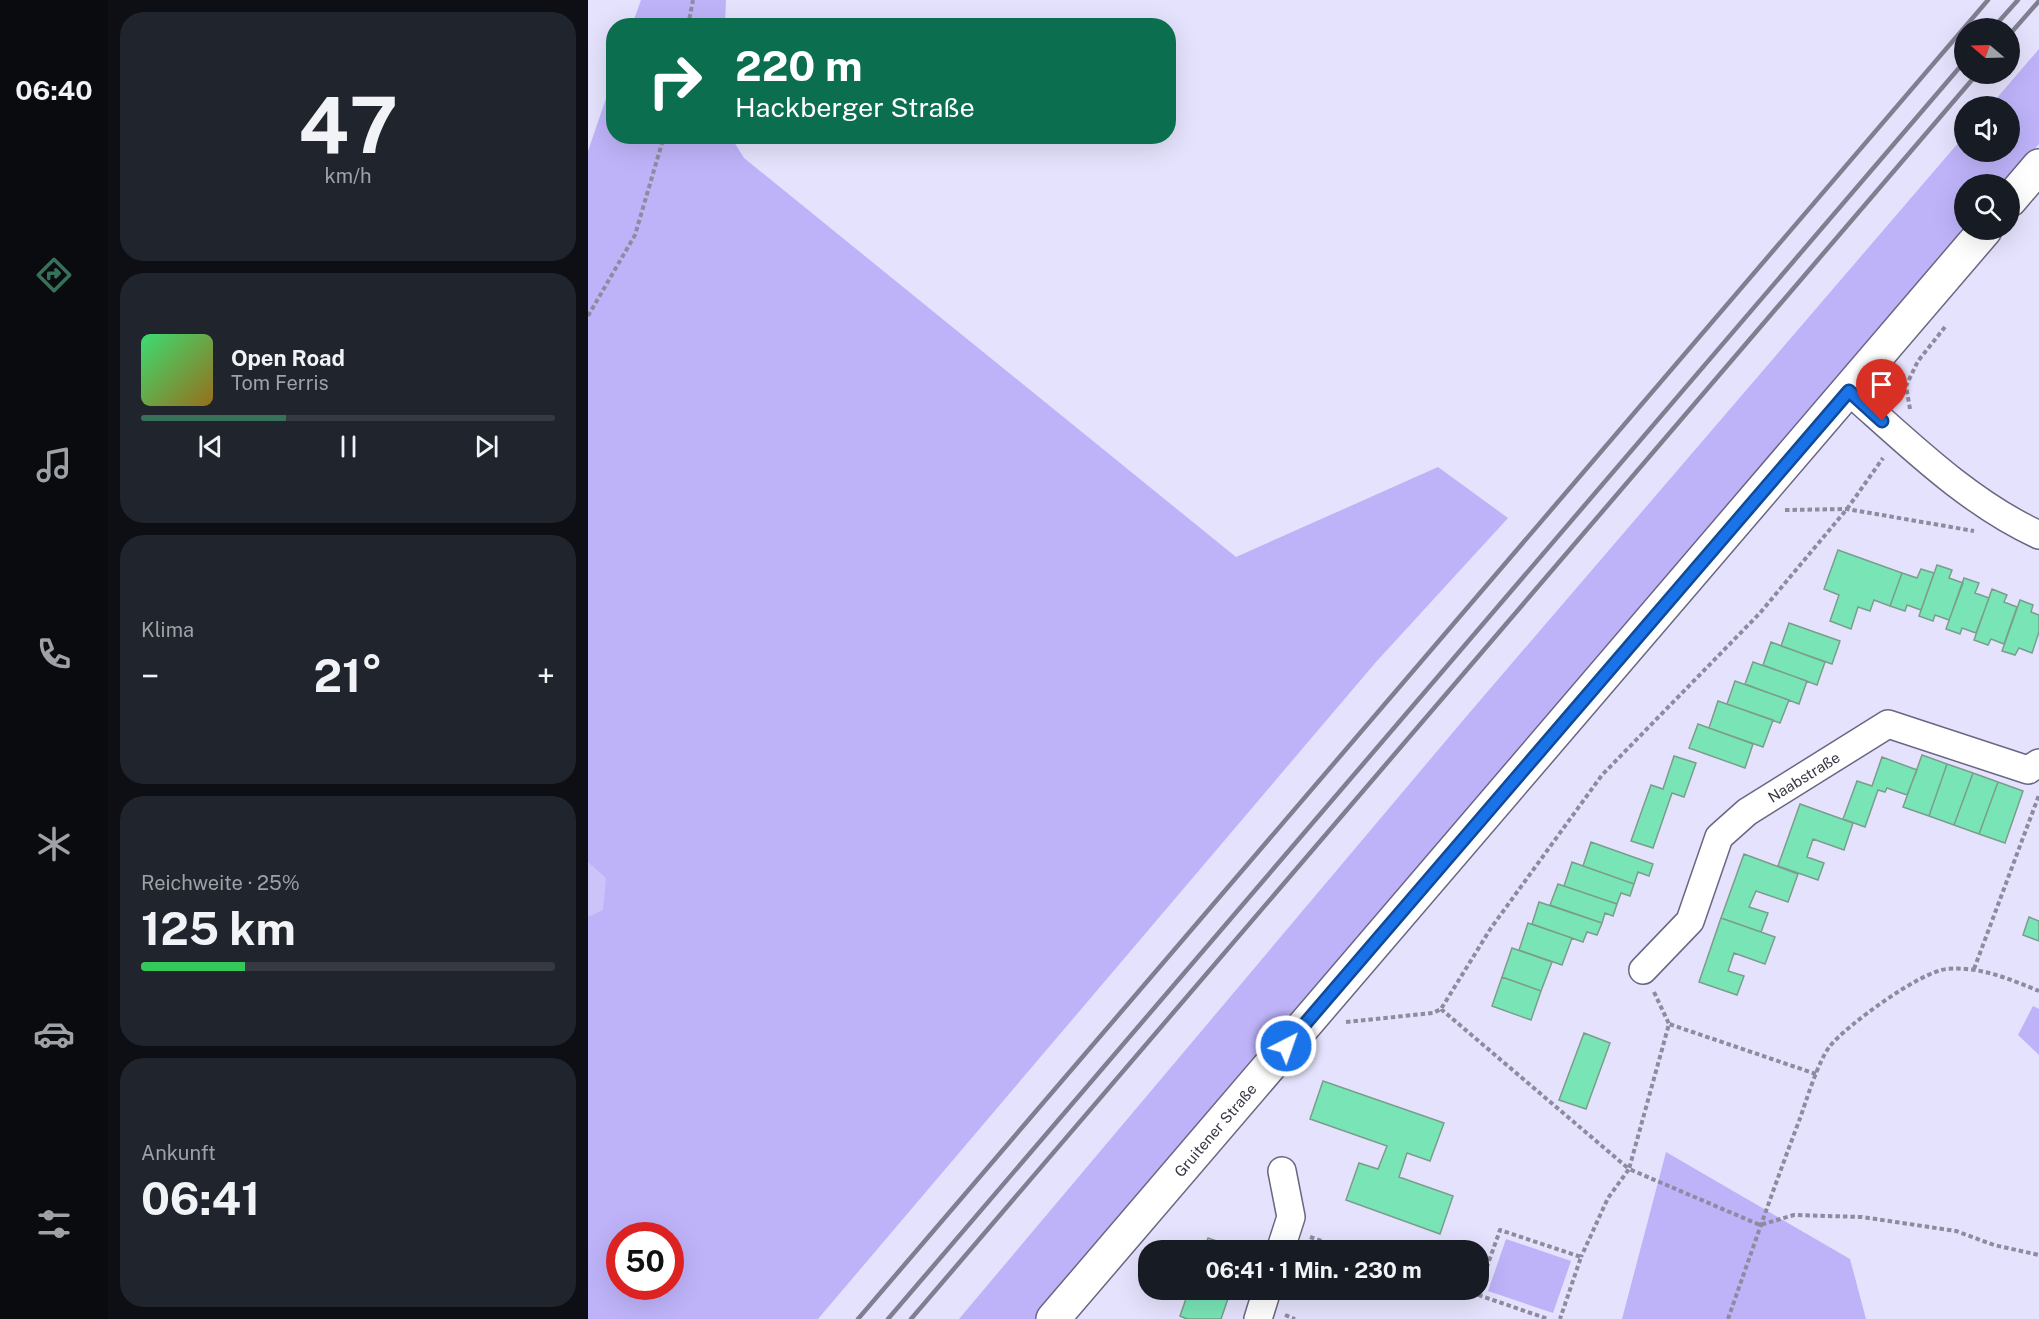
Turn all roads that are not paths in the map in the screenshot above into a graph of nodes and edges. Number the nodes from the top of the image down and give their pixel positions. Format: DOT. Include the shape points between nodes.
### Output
graph roads {
  1 [pos="2039,166"];
  2 [pos="2020,188"];
  3 [pos="1977,240"];
  4 [pos="1849,391"];
  5 [pos="2039,535"];
  6 [pos="2039,763"];
  7 [pos="1643,970"];
  8 [pos="1282,1171"];
  9 [pos="1283,1240"];
  10 [pos="1264,1300"];
  11 [pos="1053,1319"];
  12 [pos="1258,1319"];
  1 -- 2 [label="main road"];
  3 -- 4 [label="main road, Gruitener Straße"];
  4 -- 5 [label="street" via="1965,490 2010,522"];
  4 -- 11 [label="main road, Gruitener Straße"];
  6 -- 7 [label="street, Naabstraße" via="2028,770 1888,724 1747,812 1719,837 1690,921"];
  8 -- 9 [label="street" via="1291,1217"];
  10 -- 12 [label="street"];
}
